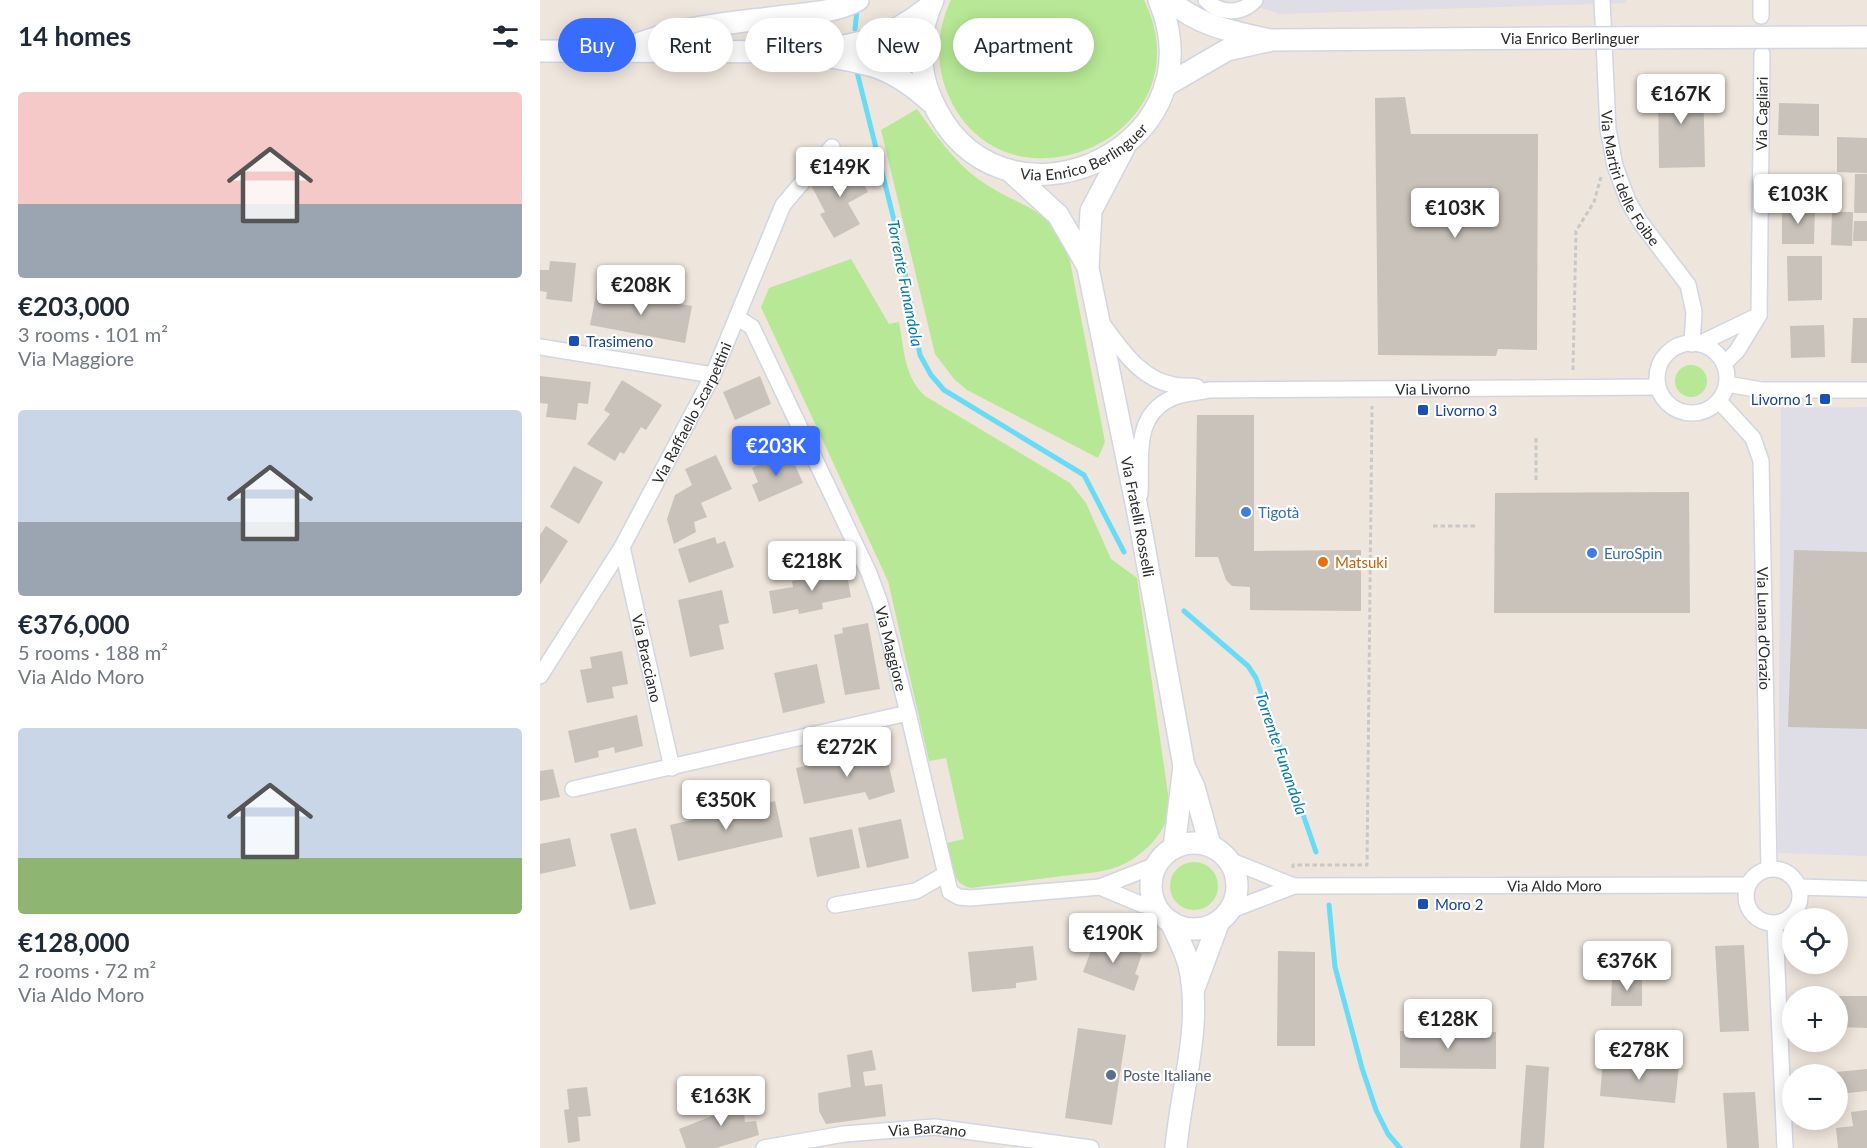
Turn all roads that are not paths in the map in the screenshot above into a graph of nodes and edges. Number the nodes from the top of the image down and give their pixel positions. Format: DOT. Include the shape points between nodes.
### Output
graph roads {
  1 [pos="858,0"];
  2 [pos="1159,0"];
  3 [pos="1168,0"];
  4 [pos="1206,0"];
  5 [pos="1255,0"];
  6 [pos="1602,0"];
  7 [pos="931,3"];
  8 [pos="1867,37"];
  9 [pos="1272,40"];
  10 [pos="636,45"];
  11 [pos="844,46"];
  12 [pos="540,51"];
  13 [pos="558,51"];
  14 [pos="636,52"];
  15 [pos="745,52"];
  16 [pos="1762,54"];
  17 [pos="844,58"];
  18 [pos="1165,86"];
  19 [pos="934,105"];
  20 [pos="1125,146"];
  21 [pos="832,147"];
  22 [pos="1009,169"];
  23 [pos="1088,268"];
  24 [pos="1759,315"];
  25 [pos="738,318"];
  26 [pos="1099,318"];
  27 [pos="1696,344"];
  28 [pos="540,347"];
  29 [pos="1724,364"];
  30 [pos="713,375"];
  31 [pos="1727,384"];
  32 [pos="1658,387"];
  33 [pos="1209,390"];
  34 [pos="1867,390"];
  35 [pos="1719,401"];
  36 [pos="1139,518"];
  37 [pos="622,547"];
  38 [pos="540,676"];
  39 [pos="908,713"];
  40 [pos="1184,766"];
  41 [pos="672,768"];
  42 [pos="573,789"];
  43 [pos="1210,845"];
  44 [pos="1174,848"];
  45 [pos="1229,860"];
  46 [pos="1156,865"];
  47 [pos="1769,869"];
  48 [pos="944,875"];
  49 [pos="1747,885"];
  50 [pos="1294,886"];
  51 [pos="1100,887"];
  52 [pos="1707,887"];
  53 [pos="1867,889"];
  54 [pos="1799,893"];
  55 [pos="1746,903"];
  56 [pos="835,905"];
  57 [pos="1164,915"];
  58 [pos="1224,916"];
  59 [pos="1774,924"];
  60 [pos="1193,992"];
  61 [pos="1178,1147"];
  62 [pos="764,1148"];
  63 [pos="1091,1148"];
  64 [pos="1785,1148"];
  1 -- 10 [label="main road" via="829,10 678,32"];
  2 -- 18 [label="main road, Via Enrico Berlinguer" via="1169,35"];
  3 -- 9 [label="main road, Via Enrico Berlinguer" via="1213,28"];
  4 -- 5 [label="street" via="1232,12"];
  6 -- 27 [label="street, Via Martiri delle Foibe" via="1608,129 1615,166 1641,223 1688,285"];
  7 -- 11 [label="main road, Via Enrico Berlinguer" via="885,36"];
  7 -- 19 [label="main road, Via Enrico Berlinguer" via="923,31 922,57 925,82"];
  8 -- 9 [label="main road, Via Enrico Berlinguer, bridge"];
  9 -- 18 [label="main road, Via Enrico Berlinguer" via="1227,50"];
  12 -- 13 [label="main road, Via Enrico Berlinguer"];
  14 -- 15 [label="main road, Via Enrico Berlinguer"];
  16 -- 24 [label="street, Via Cagliari"];
  17 -- 19 [label="main road, Via Enrico Berlinguer" via="884,68"];
  18 -- 20 [label="main road, Via Enrico Berlinguer" via="1150,119"];
  19 -- 22 [label="main road, Via Enrico Berlinguer" via="960,141 988,161"];
  20 -- 22 [label="main road, Via Enrico Berlinguer" via="1093,165 1070,172 1039,175"];
  20 -- 23 [label="main road, Via Fratelli Rosselli" via="1091,211"];
  21 -- 25 [label="street, Via Raffaello Scarpettini" via="783,205"];
  22 -- 23 [label="main road, Via Fratelli Rosselli" via="1058,215"];
  23 -- 26 [label="main road, Via Fratelli Rosselli"];
  24 -- 27 [label="street"];
  24 -- 29 [label="street" via="1737,351"];
  25 -- 30 [label="street, Via Raffaello Scarpettini"];
  25 -- 39 [label="street, Via Maggiore" via="752,327 869,573"];
  26 -- 33 [label="street, Via Livorno" via="1142,371 1174,386"];
  26 -- 36 [label="main road, Via Fratelli Rosselli"];
  27 -- 29 [label="street" via="1714,351"];
  27 -- 32 [label="street" via="1673,350 1665,357"];
  28 -- 30 [label="street"];
  29 -- 31 [label="street"];
  30 -- 37 [label="street, Via Raffaello Scarpettini"];
  31 -- 34 [label="street" via="1761,390"];
  31 -- 35 [label="street"];
  32 -- 33 [label="street, Via Livorno"];
  32 -- 35 [label="street" via="1668,403 1684,412 1703,412"];
  33 -- 36 [label="street, Via Livorno" via="1173,397 1147,419 1142,430"];
  35 -- 47 [label="street, Via Luana d'Orazio" via="1753,438 1761,461"];
  36 -- 40 [label="main road, Via Fratelli Rosselli"];
  37 -- 38 [label="street, Via Raffaello Scarpettini"];
  37 -- 41 [label="street, Via Bracciano"];
  39 -- 41 [label="street"];
  39 -- 48 [label="street, Via Maggiore"];
  40 -- 43 [label="main road"];
  40 -- 44 [label="main road"];
  41 -- 42 [label="street"];
  43 -- 44 [label="main road" via="1192,843"];
  43 -- 45 [label="main road"];
  44 -- 46 [label="main road"];
  45 -- 50 [label="street, Via Aldo Moro"];
  45 -- 58 [label="main road" via="1238,885 1235,902"];
  46 -- 51 [label="street, Via Maggiore"];
  46 -- 57 [label="main road" via="1151,884"];
  47 -- 49 [label="street"];
  47 -- 54 [label="street" via="1787,873"];
  48 -- 51 [label="street, Via Maggiore" via="950,892 964,898"];
  48 -- 56 [label="street" via="916,891"];
  49 -- 52 [label="street, Via Aldo Moro"];
  49 -- 55 [label="street"];
  50 -- 52 [label="street, Via Aldo Moro"];
  50 -- 58 [label="street, Via Aldo Moro"];
  51 -- 57 [label="street, Via Maggiore"];
  52 -- 55 [label="street, Via Aldo Moro"];
  53 -- 54 [label="street"];
  54 -- 59 [label="street" via="1792,916"];
  55 -- 59 [label="street, Via Aldo Moro" via="1753,916"];
  57 -- 58 [label="main road" via="1195,929"];
  57 -- 60 [label="main road" via="1189,964"];
  58 -- 60 [label="main road"];
  59 -- 64 [label="street"];
  60 -- 61 [label="main road"];
  62 -- 63 [label="street, Via Barzano" via="844,1134 935,1127"];
}
